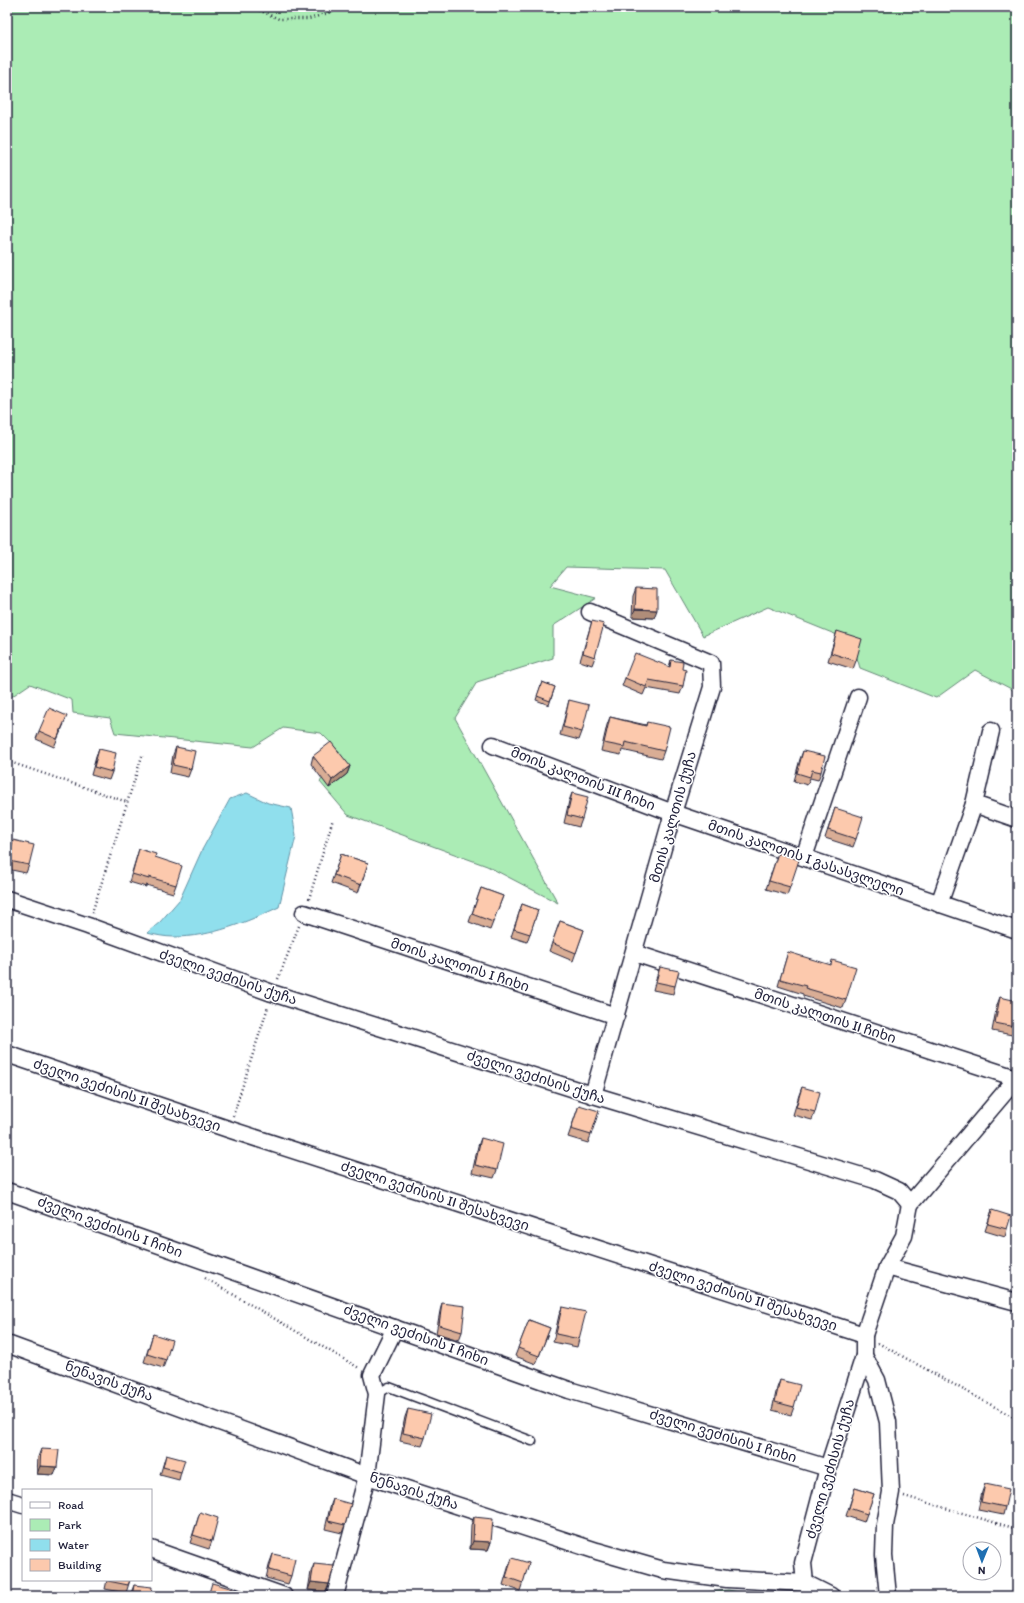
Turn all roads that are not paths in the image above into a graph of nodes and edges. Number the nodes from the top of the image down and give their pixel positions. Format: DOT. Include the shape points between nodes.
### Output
graph roads {
  1 [pos="590,612"];
  2 [pos="858,697"];
  3 [pos="991,731"];
  4 [pos="493,745"];
  5 [pos="974,804"];
  6 [pos="673,812"];
  7 [pos="1017,819"];
  8 [pos="804,857"];
  9 [pos="7,899"];
  10 [pos="939,904"];
  11 [pos="304,913"];
  12 [pos="1017,930"];
  13 [pos="634,953"];
  14 [pos="616,1016"];
  15 [pos="7,1054"];
  16 [pos="1017,1078"];
  17 [pos="593,1095"];
  18 [pos="7,1191"];
  19 [pos="910,1204"];
  20 [pos="887,1267"];
  21 [pos="1017,1302"];
  22 [pos="395,1328"];
  23 [pos="864,1335"];
  24 [pos="7,1344"];
  25 [pos="864,1356"];
  26 [pos="377,1394"];
  27 [pos="532,1441"];
  28 [pos="828,1468"];
  29 [pos="367,1476"];
  30 [pos="7,1500"];
  31 [pos="22,1505"];
  32 [pos="152,1549"];
  33 [pos="805,1583"];
  34 [pos="247,1589"];
  35 [pos="284,1596"];
  36 [pos="335,1596"];
  37 [pos="831,1596"];
  38 [pos="888,1596"];
  1 -- 6 [label="street, მთის კალთის ქუჩა" via="710,663 712,687"];
  2 -- 8 [label="street"];
  3 -- 5 [label="street"];
  4 -- 6 [label="street, მთის კალთის III ჩიხი"];
  5 -- 7 [label="street"];
  5 -- 10 [label="street"];
  6 -- 8 [label="street, მთის კალთის I გასასვლელი"];
  6 -- 13 [label="street, მთის კალთის ქუჩა"];
  8 -- 10 [label="street, მთის კალთის I გასასვლელი"];
  9 -- 17 [label="street, ძველი ვეძისის ქუჩა" via="272,993"];
  10 -- 12 [label="street, მთის კალთის I გასასვლელი"];
  11 -- 14 [label="street, მთის კალთის I ჩიხი"];
  13 -- 14 [label="street, მთის კალთის ქუჩა"];
  13 -- 16 [label="street, მთის კალთის II ჩიხი"];
  14 -- 17 [label="street, მთის კალთის ქუჩა"];
  15 -- 23 [label="street, ძველი ვეძისის II შესახვევი" via="228,1129"];
  16 -- 19 [label="street"];
  17 -- 19 [label="street, ძველი ვეძისის ქუჩა" via="875,1180 899,1192"];
  18 -- 22 [label="street, ძველი ვეძისის I ჩიხი"];
  19 -- 20 [label="street, ძველი ვეძისის ქუჩა" via="904,1236"];
  20 -- 21 [label="street"];
  20 -- 23 [label="street, ძველი ვეძისის ქუჩა"];
  22 -- 26 [label="street" via="372,1375"];
  22 -- 28 [label="street, ძველი ვეძისის I ჩიხი" via="569,1390"];
  23 -- 25 [label="street, ძველი ვეძისის ქუჩა"];
  24 -- 29 [label="street, ნენავის ქუჩა"];
  25 -- 28 [label="street, ძველი ვეძისის ქუჩა"];
  25 -- 38 [label="street, ძველი ვეძისის ქუჩა" via="877,1380 888,1422 891,1492 885,1525 884,1555"];
  26 -- 27 [label="lane" via="389,1387"];
  26 -- 29 [label="street"];
  28 -- 33 [label="street, ძველი ვეძისის ქუჩა" via="803,1563"];
  29 -- 33 [label="street, ნენავის ქუჩა" via="663,1570 727,1579"];
  29 -- 36 [label="street"];
  30 -- 31 [label="street"];
  32 -- 34 [label="street"];
  33 -- 37 [label="street, ნენავის ქუჩა"];
  34 -- 35 [label="street"];
}
